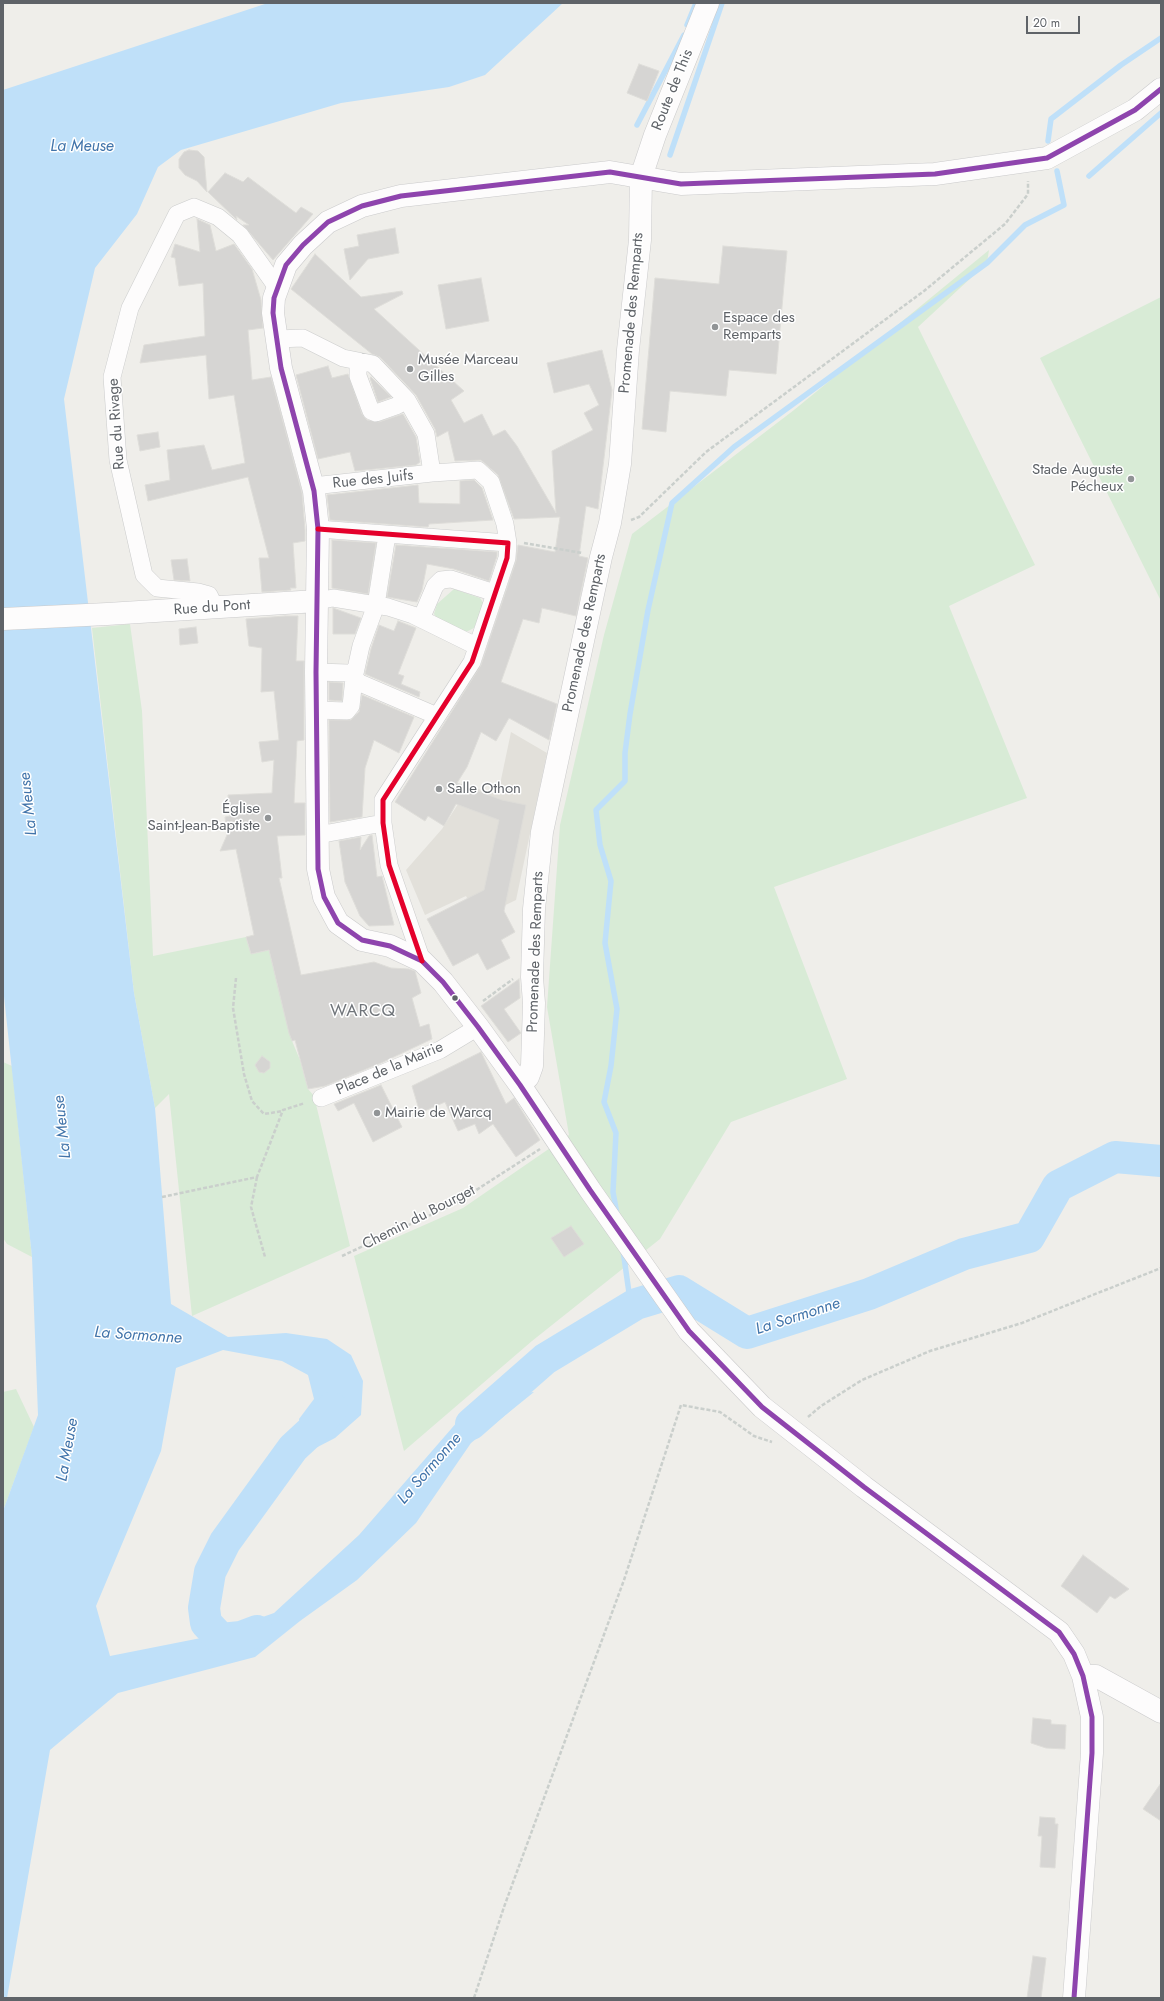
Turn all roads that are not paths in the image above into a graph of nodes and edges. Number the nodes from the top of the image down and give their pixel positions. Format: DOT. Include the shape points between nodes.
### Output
graph roads {
  1 [pos="708,3"];
  2 [pos="1161,89"];
  3 [pos="641,177"];
  4 [pos="276,286"];
  5 [pos="277,339"];
  6 [pos="358,361"];
  7 [pos="407,400"];
  8 [pos="432,473"];
  9 [pos="313,486"];
  10 [pos="318,529"];
  11 [pos="387,535"];
  12 [pos="508,548"];
  13 [pos="495,593"];
  14 [pos="317,601"];
  15 [pos="376,605"];
  16 [pos="215,608"];
  17 [pos="3,619"];
  18 [pos="421,619"];
  19 [pos="476,646"];
  20 [pos="316,672"];
  21 [pos="354,678"];
  22 [pos="316,710"];
  23 [pos="435,718"];
  24 [pos="383,823"];
  25 [pos="318,836"];
  26 [pos="422,961"];
  27 [pos="473,1019"];
  28 [pos="520,1085"];
  29 [pos="321,1098"];
  30 [pos="1083,1676"];
  31 [pos="1161,1712"];
  32 [pos="1074,1998"];
  1 -- 3 [label="main road, Route de This" via="655,135"];
  2 -- 3 [label="main road" via="1135,110 1046,158 935,174 681,184"];
  3 -- 4 [label="main road" via="610,172 401,196 362,206 328,222 303,245 286,265"];
  3 -- 28 [label="main road, Promenade des Remparts" via="640,240 628,350 620,464 609,529 542,832 534,909 532,1066 528,1077"];
  4 -- 5 [label="main road" via="273,313"];
  4 -- 16 [label="street, Rue du Rivage" via="240,235 218,217 194,207 177,214 130,308 112,377 118,460 144,575 157,588 209,595"];
  5 -- 6 [label="street" via="303,338 343,358"];
  5 -- 9 [label="main road" via="284,378"];
  6 -- 7 [label="street" via="373,364"];
  6 -- 7 [label="street" via="358,376 371,411 376,413"];
  7 -- 8 [label="street" via="426,434"];
  8 -- 9 [label="street, Rue des Juifs"];
  8 -- 12 [label="street, Rue des Juifs" via="478,470 491,482 505,524"];
  9 -- 10 [label="main road"];
  10 -- 11 [label="street"];
  10 -- 14 [label="main road"];
  11 -- 12 [label="street"];
  11 -- 15 [label="street"];
  12 -- 13 [label="street"];
  13 -- 18 [label="street" via="451,579 441,580 435,586"];
  13 -- 19 [label="street"];
  14 -- 15 [label="street" via="333,598"];
  14 -- 16 [label="main road, Rue du Pont"];
  14 -- 20 [label="main road"];
  15 -- 18 [label="street"];
  15 -- 21 [label="street" via="361,646"];
  16 -- 17 [label="main road, Rue du Pont"];
  18 -- 19 [label="street"];
  19 -- 23 [label="street" via="472,662"];
  20 -- 21 [label="street" via="348,673"];
  20 -- 22 [label="main road"];
  21 -- 22 [label="street" via="351,706 347,711"];
  21 -- 23 [label="street"];
  22 -- 25 [label="main road"];
  23 -- 24 [label="street" via="383,800"];
  24 -- 25 [label="street"];
  24 -- 26 [label="street" via="390,865"];
  25 -- 26 [label="main road" via="318,869 324,897 338,923 362,940 390,946"];
  26 -- 27 [label="main road"];
  27 -- 28 [label="main road"];
  27 -- 29 [label="street, Place de la Mairie" via="440,1050"];
  28 -- 30 [label="main road" via="689,1331 762,1407 864,1487 1059,1632 1074,1654"];
  30 -- 31 [label="main road" via="1096,1676"];
  30 -- 32 [label="main road" via="1092,1717 1092,1753"];
}
